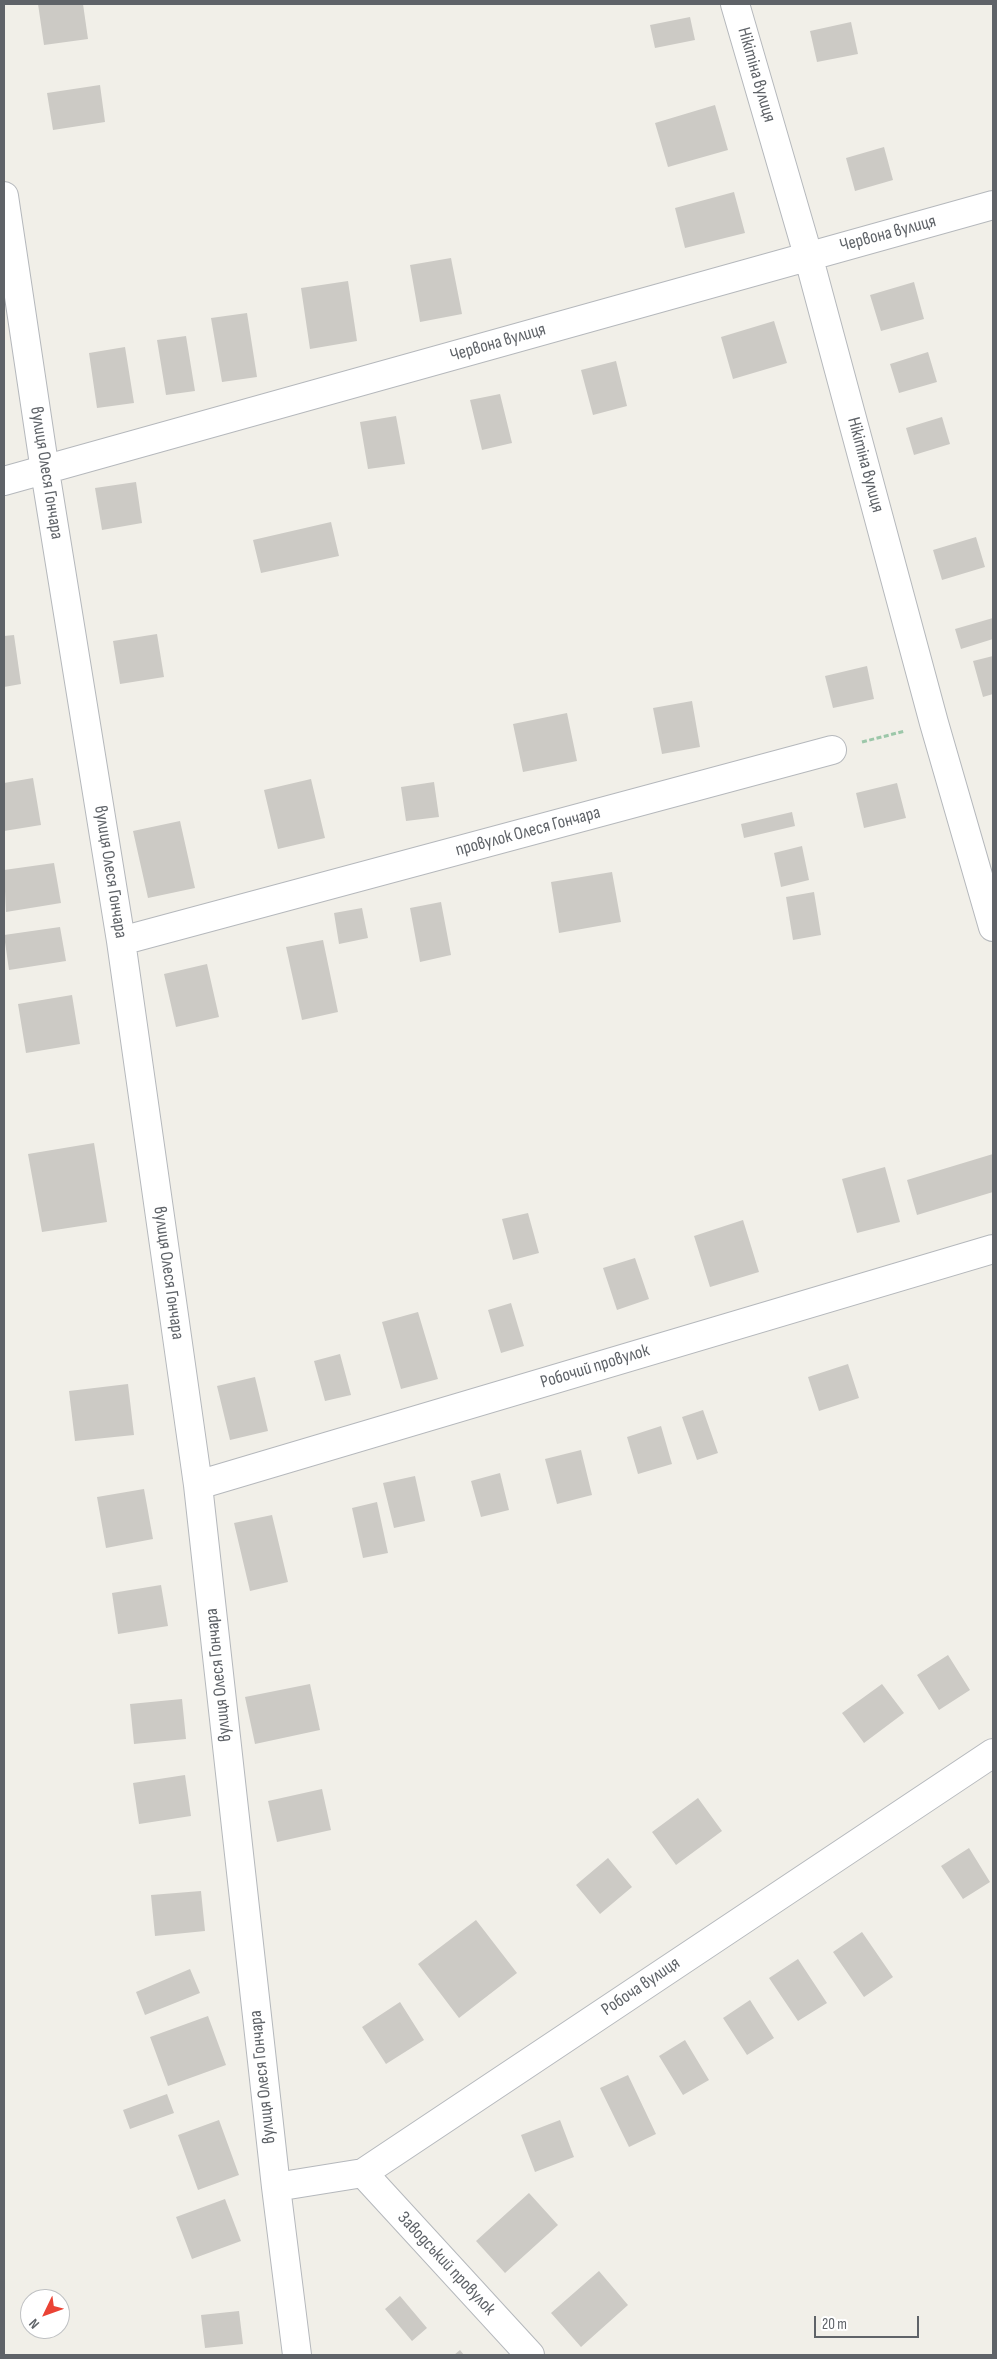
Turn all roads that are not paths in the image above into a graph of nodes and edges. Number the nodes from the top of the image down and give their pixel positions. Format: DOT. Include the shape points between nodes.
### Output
graph roads {
  1 [pos="735,4"];
  2 [pos="4,196"];
  3 [pos="993,205"];
  4 [pos="808,255"];
  5 [pos="45,470"];
  6 [pos="4,481"];
  7 [pos="832,750"];
  8 [pos="993,928"];
  9 [pos="121,941"];
  10 [pos="993,1249"];
  11 [pos="198,1484"];
  12 [pos="993,1752"];
  13 [pos="362,2173"];
  14 [pos="276,2187"];
  15 [pos="297,2355"];
  16 [pos="530,2355"];
  1 -- 4 [label="street, Нікітіна вулиця"];
  2 -- 5 [label="street, вулиця Олеся Гончара"];
  3 -- 4 [label="street, Червона вулиця"];
  4 -- 5 [label="street, Червона вулиця"];
  4 -- 8 [label="street, Нікітіна вулиця" via="934,723"];
  5 -- 6 [label="street, Червона вулиця"];
  5 -- 9 [label="street, вулиця Олеся Гончара"];
  7 -- 9 [label="street, провулок Олеся Гончара"];
  9 -- 11 [label="street, вулиця Олеся Гончара"];
  10 -- 11 [label="street, Робочий провулок"];
  11 -- 14 [label="street, вулиця Олеся Гончара"];
  12 -- 13 [label="street, Робоча вулиця"];
  13 -- 14 [label="street, Робоча вулиця"];
  13 -- 16 [label="street, Заводський провулок"];
  14 -- 15 [label="street, вулиця Олеся Гончара"];
}
